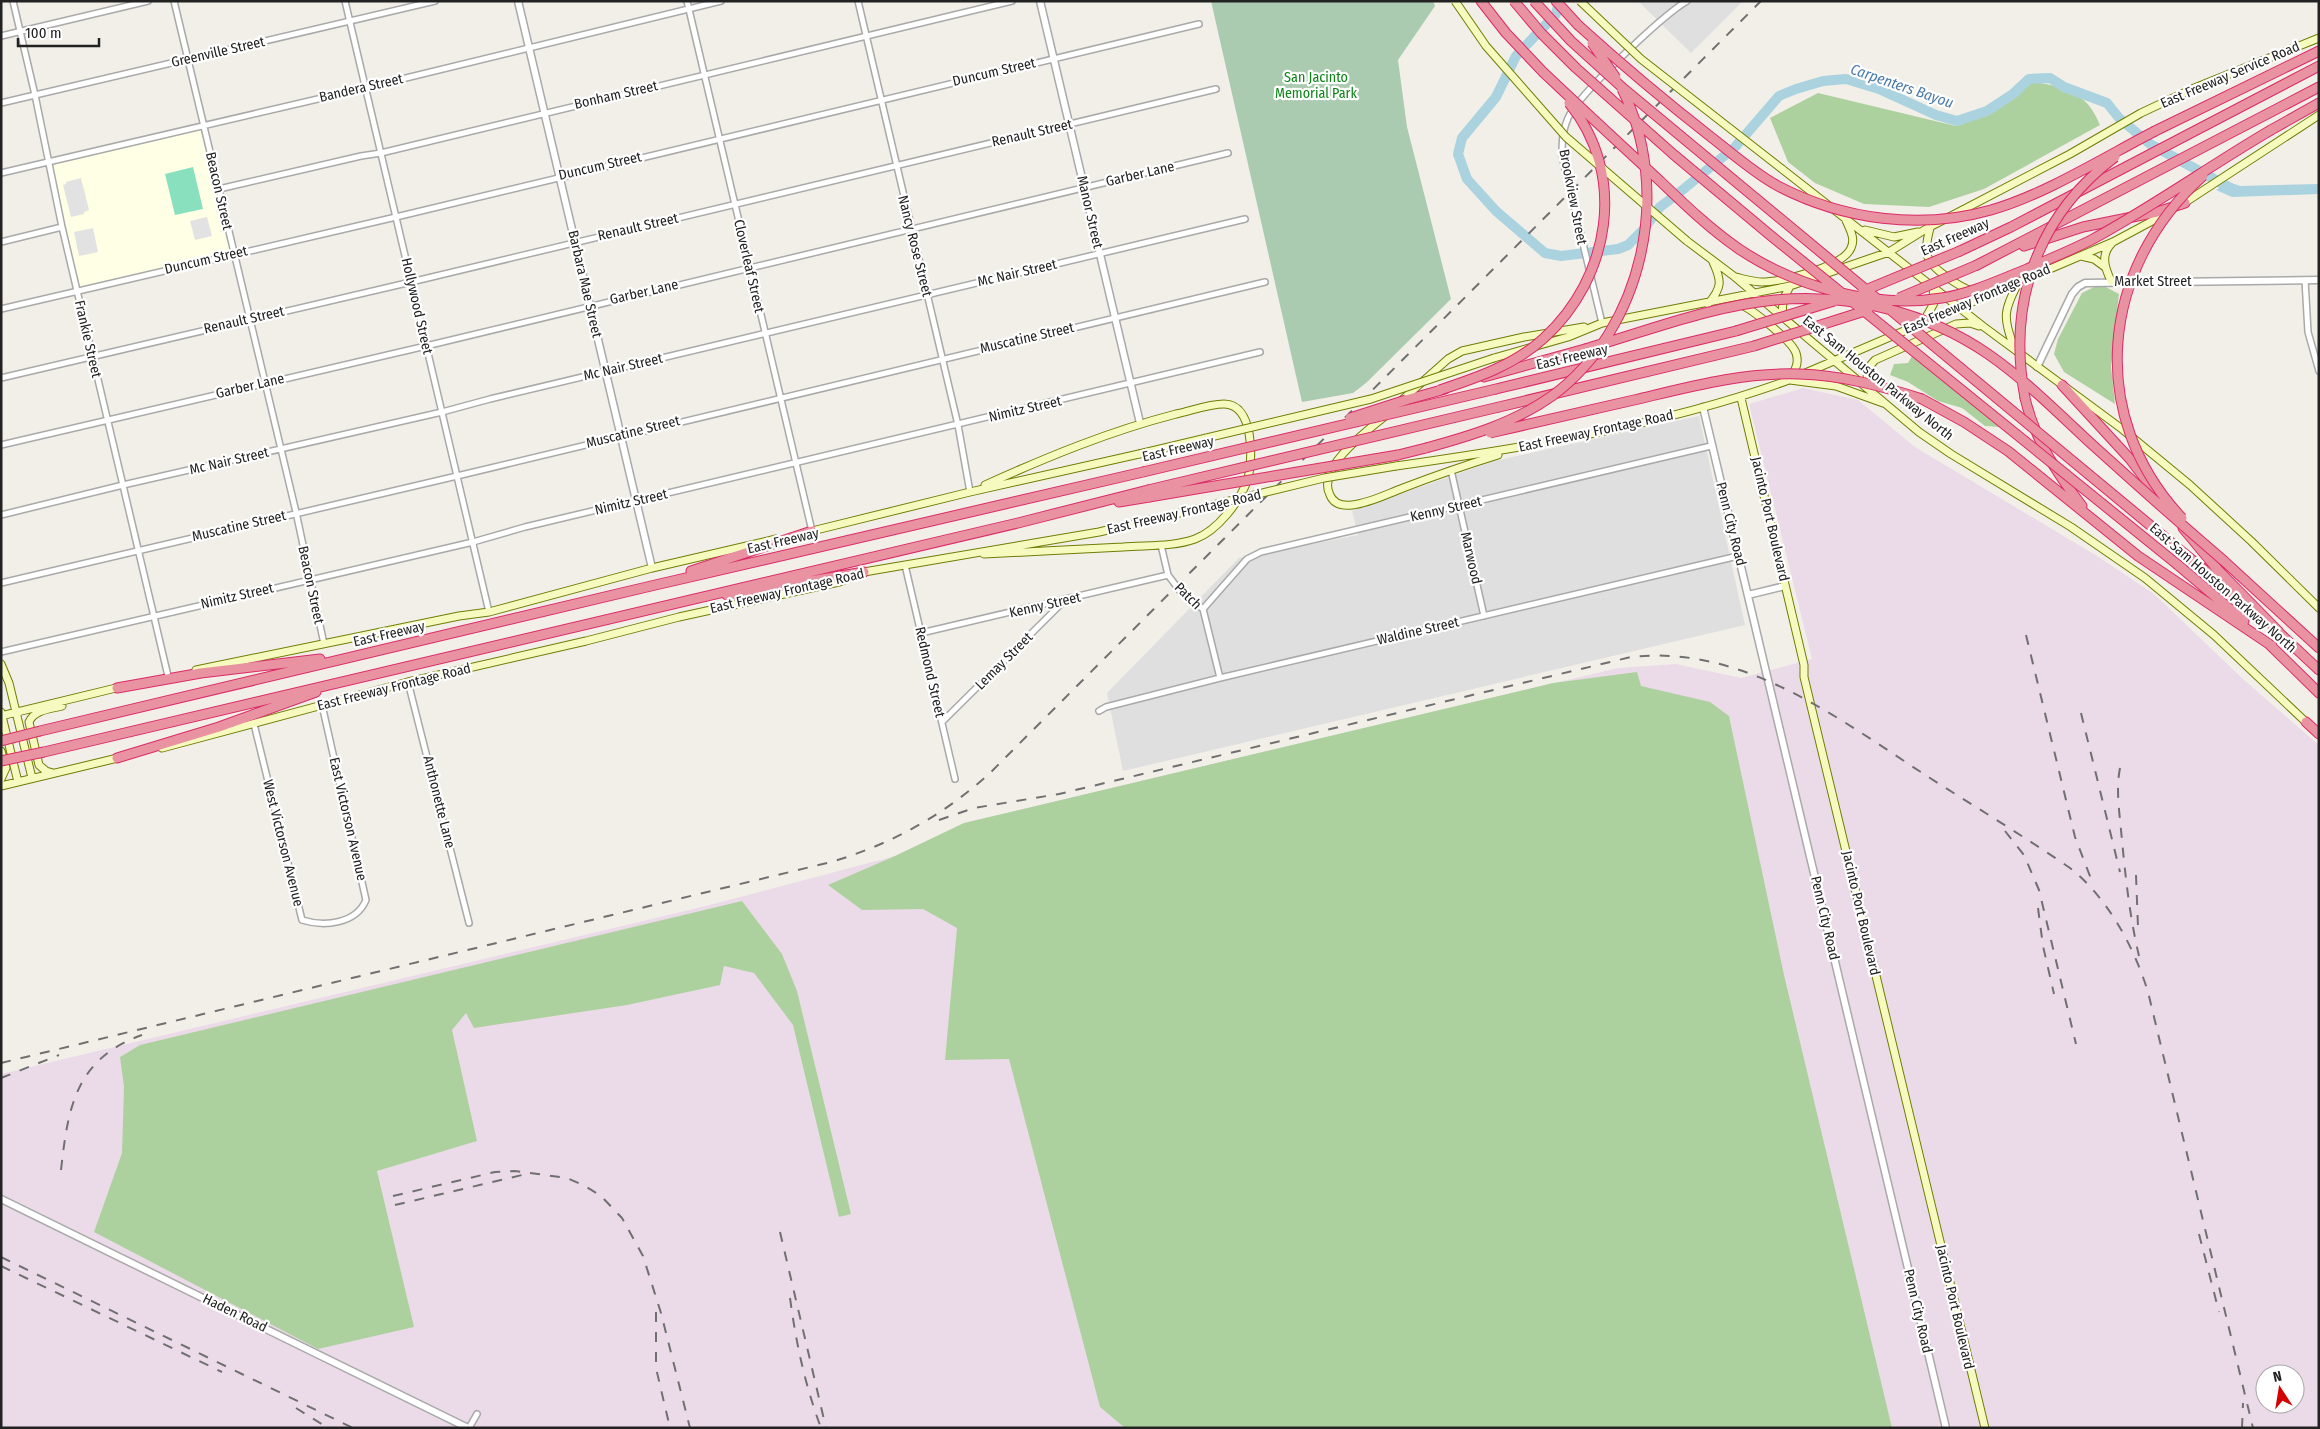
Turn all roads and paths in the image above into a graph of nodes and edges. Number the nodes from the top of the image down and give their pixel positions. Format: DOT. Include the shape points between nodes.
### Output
graph roads {
  1 [pos="13,1"];
  2 [pos="148,1"];
  3 [pos="174,1"];
  4 [pos="345,1"];
  5 [pos="435,1"];
  6 [pos="518,1"];
  7 [pos="687,1"];
  8 [pos="721,1"];
  9 [pos="858,1"];
  10 [pos="1012,1"];
  11 [pos="1040,1"];
  12 [pos="1455,1"];
  13 [pos="1481,1"];
  14 [pos="1514,1"];
  15 [pos="1534,1"];
  16 [pos="1556,1"];
  17 [pos="1580,1"];
  18 [pos="1686,2"];
  19 [pos="689,9"];
  20 [pos="350,23"];
  21 [pos="1199,24"];
  22 [pos="1578,25"];
  23 [pos="20,32"];
  24 [pos="1,36"];
  25 [pos="865,36"];
  26 [pos="2319,38"];
  27 [pos="528,47"];
  28 [pos="2319,51"];
  29 [pos="1053,58"];
  30 [pos="188,59"];
  31 [pos="2319,66"];
  32 [pos="1543,72"];
  33 [pos="704,74"];
  34 [pos="2319,87"];
  35 [pos="365,88"];
  36 [pos="1216,89"];
  37 [pos="35,95"];
  38 [pos="880,100"];
  39 [pos="1,104"];
  40 [pos="2319,104"];
  41 [pos="544,112"];
  42 [pos="2319,115"];
  43 [pos="204,124"];
  44 [pos="1069,124"];
  45 [pos="2155,131"];
  46 [pos="719,138"];
  47 [pos="2241,148"];
  48 [pos="381,153"];
  49 [pos="1228,153"];
  50 [pos="47,162"];
  51 [pos="895,166"];
  52 [pos="1,172"];
  53 [pos="559,176"];
  54 [pos="1084,188"];
  55 [pos="219,190"];
  56 [pos="2184,203"];
  57 [pos="735,204"];
  58 [pos="396,217"];
  59 [pos="1845,217"];
  60 [pos="1245,219"];
  61 [pos="62,227"];
  62 [pos="1859,228"];
  63 [pos="911,229"];
  64 [pos="1928,229"];
  65 [pos="1,242"];
  66 [pos="574,242"];
  67 [pos="2113,242"];
  68 [pos="1889,252"];
  69 [pos="234,254"];
  70 [pos="1100,254"];
  71 [pos="1995,256"];
  72 [pos="2078,256"];
  73 [pos="1712,260"];
  74 [pos="750,267"];
  75 [pos="2104,267"];
  76 [pos="1735,277"];
  77 [pos="2305,280"];
  78 [pos="2319,280"];
  79 [pos="2018,281"];
  80 [pos="2111,281"];
  81 [pos="411,282"];
  82 [pos="1265,282"];
  83 [pos="1790,286"];
  84 [pos="1933,287"];
  85 [pos="77,292"];
  86 [pos="1991,293"];
  87 [pos="926,295"];
  88 [pos="1756,295"];
  89 [pos="1726,300"];
  90 [pos="1708,304"];
  91 [pos="590,305"];
  92 [pos="1958,307"];
  93 [pos="1,309"];
  94 [pos="1782,317"];
  95 [pos="1115,318"];
  96 [pos="250,319"];
  97 [pos="1924,322"];
  98 [pos="1602,324"];
  99 [pos="1592,326"];
  100 [pos="1984,327"];
  101 [pos="765,333"];
  102 [pos="426,346"];
  103 [pos="2014,349"];
  104 [pos="1260,352"];
  105 [pos="92,356"];
  106 [pos="942,358"];
  107 [pos="1835,360"];
  108 [pos="2037,367"];
  109 [pos="2319,370"];
  110 [pos="605,372"];
  111 [pos="1,378"];
  112 [pos="1789,380"];
  113 [pos="265,382"];
  114 [pos="1130,384"];
  115 [pos="2062,385"];
  116 [pos="1440,390"];
  117 [pos="780,397"];
  118 [pos="1879,397"];
  119 [pos="1741,398"];
  120 [pos="1890,407"];
  121 [pos="1703,408"];
  122 [pos="442,412"];
  123 [pos="108,420"];
  124 [pos="1140,423"];
  125 [pos="958,425"];
  126 [pos="620,435"];
  127 [pos="1285,438"];
  128 [pos="1,445"];
  129 [pos="1712,446"];
  130 [pos="1426,448"];
  131 [pos="1527,448"];
  132 [pos="281,449"];
  133 [pos="796,463"];
  134 [pos="1451,470"];
  135 [pos="457,476"];
  136 [pos="123,485"];
  137 [pos="970,492"];
  138 [pos="1148,493"];
  139 [pos="636,501"];
  140 [pos="1459,506"];
  141 [pos="296,512"];
  142 [pos="1,515"];
  143 [pos="2093,520"];
  144 [pos="812,531"];
  145 [pos="473,542"];
  146 [pos="1161,544"];
  147 [pos="140,550"];
  148 [pos="948,556"];
  149 [pos="1738,556"];
  150 [pos="2224,561"];
  151 [pos="905,565"];
  152 [pos="652,568"];
  153 [pos="864,572"];
  154 [pos="1168,575"];
  155 [pos="309,578"];
  156 [pos="1,583"];
  157 [pos="651,586"];
  158 [pos="1785,586"];
  159 [pos="1748,595"];
  160 [pos="1066,600"];
  161 [pos="660,605"];
  162 [pos="2319,608"];
  163 [pos="1202,609"];
  164 [pos="489,612"];
  165 [pos="154,615"];
  166 [pos="1484,616"];
  167 [pos="2280,632"];
  168 [pos="921,633"];
  169 [pos="324,644"];
  170 [pos="2272,646"];
  171 [pos="2319,648"];
  172 [pos="1,652"];
  173 [pos="369,652"];
  174 [pos="1,664"];
  175 [pos="2319,670"];
  176 [pos="168,676"];
  177 [pos="357,677"];
  178 [pos="1220,678"];
  179 [pos="408,682"];
  180 [pos="116,688"];
  181 [pos="2319,693"];
  182 [pos="72,699"];
  183 [pos="322,705"];
  184 [pos="1099,711"];
  185 [pos="17,712"];
  186 [pos="2,715"];
  187 [pos="942,722"];
  188 [pos="2306,722"];
  189 [pos="254,724"];
  190 [pos="2319,735"];
  191 [pos="1,741"];
  192 [pos="1,751"];
  193 [pos="117,758"];
  194 [pos="1,762"];
  195 [pos="54,773"];
  196 [pos="1,778"];
  197 [pos="32,778"];
  198 [pos="955,779"];
  199 [pos="18,782"];
  200 [pos="1,786"];
  201 [pos="343,920"];
  202 [pos="469,923"];
  203 [pos="1,1199"];
  204 [pos="478,1414"];
  205 [pos="469,1428"];
  206 [pos="1946,1428"];
  207 [pos="1985,1428"];
  1 -- 23 [label="street, Frankie Street"];
  2 -- 23 [label="street"];
  3 -- 30 [label="street, Beacon Street"];
  4 -- 20 [label="street, Hollywood Street"];
  5 -- 20 [label="street, Greenville Street"];
  6 -- 27 [label="street, Barbara Mae Street"];
  7 -- 19 [label="street, Cloverleaf Street"];
  8 -- 19 [label="street, Bandera Street"];
  9 -- 25 [label="street, Nancy Rose Street"];
  10 -- 25 [label="street, Bonham Street"];
  11 -- 29 [label="street, Manor Street"];
  12 -- 73 [label="main road, East Sam Houston Parkway North, bridge" via="1486,46 1566,137"];
  13 -- 32 [label="highway" via="1514,43"];
  14 -- 170 [label="highway, East Sam Houston Parkway North, bridge" via="1576,68 1692,170 2178,565"];
  15 -- 167 [label="highway, East Sam Houston Parkway North, bridge" via="1571,41 1624,89"];
  16 -- 22 [label="highway"];
  17 -- 59 [label="main road, bridge" via="1641,59"];
  18 -- 98 [label="street, Brookview Street" via="1657,24 1587,92 1568,117 1563,134 1563,160"];
  19 -- 27 [label="street, Bandera Street"];
  19 -- 33 [label="street, Cloverleaf Street"];
  20 -- 30 [label="street, Greenville Street"];
  20 -- 35 [label="street, Hollywood Street"];
  21 -- 29 [label="street, Duncum Street"];
  22 -- 45 [label="highway, bridge" via="1677,110 1761,176 1802,198 1868,216 1926,220 1992,210 2036,193"];
  22 -- 130 [label="highway, bridge" via="1620,85 1641,141 1647,213 1635,277 1621,312 1597,351 1552,396 1501,424"];
  23 -- 24 [label="street"];
  23 -- 37 [label="street, Frankie Street"];
  25 -- 33 [label="street, Bonham Street"];
  25 -- 38 [label="street, Nancy Rose Street"];
  26 -- 64 [label="main road, East Freeway Service Road" via="2141,113"];
  27 -- 35 [label="street, Bandera Street"];
  27 -- 41 [label="street, Barbara Mae Street"];
  28 -- 45 [label="highway"];
  29 -- 38 [label="street, Duncum Street"];
  29 -- 44 [label="street, Manor Street"];
  30 -- 37 [label="street, Greenville Street"];
  30 -- 43 [label="street, Beacon Street"];
  31 -- 127 [label="highway, East Freeway, bridge" via="1960,251 1851,296 1736,332"];
  32 -- 47 [label="highway, bridge" via="1699,217 1738,248 1769,267 1802,281 1850,294 1885,299 1924,300 1955,295 2029,268 2105,232"];
  32 -- 116 [label="highway, bridge" via="1576,112 1596,155 1605,208 1598,259 1573,306 1543,339 1512,361"];
  33 -- 41 [label="street, Bonham Street"];
  33 -- 46 [label="street, Cloverleaf Street"];
  34 -- 71 [label="highway"];
  35 -- 43 [label="street, Bandera Street"];
  35 -- 48 [label="street, Hollywood Street"];
  36 -- 44 [label="street, Renault Street"];
  37 -- 39 [label="street, Greenville Street"];
  37 -- 50 [label="street, Frankie Street"];
  38 -- 46 [label="street, Duncum Street"];
  38 -- 51 [label="street, Nancy Rose Street"];
  40 -- 47 [label="highway, bridge"];
  41 -- 48 [label="street, Bonham Street"];
  41 -- 53 [label="street, Barbara Mae Street"];
  42 -- 56 [label="main road, East Freeway Frontage Road"];
  43 -- 50 [label="street, Bandera Street"];
  43 -- 55 [label="street, Beacon Street"];
  44 -- 51 [label="street, Renault Street"];
  44 -- 54 [label="street, Manor Street"];
  45 -- 143 [label="highway, bridge" via="2114,158 2066,205 2043,242 2028,279 2021,314 2019,356 2033,427 2045,454"];
  46 -- 53 [label="street, Duncum Street"];
  46 -- 57 [label="street, Cloverleaf Street"];
  47 -- 150 [label="highway, bridge" via="2187,191 2148,243 2136,265 2125,298 2117,350 2122,405 2140,458 2174,509"];
  48 -- 55 [label="street, Bonham Street"];
  48 -- 58 [label="street, Hollywood Street"];
  49 -- 54 [label="street, Garber Lane"];
  50 -- 52 [label="street, Bandera Street"];
  50 -- 61 [label="street, Frankie Street"];
  51 -- 57 [label="street, Renault Street"];
  51 -- 63 [label="street, Nancy Rose Street"];
  53 -- 58 [label="street, Duncum Street"];
  53 -- 66 [label="street, Barbara Mae Street"];
  54 -- 63 [label="street, Garber Lane"];
  54 -- 70 [label="street, Manor Street"];
  55 -- 69 [label="street, Beacon Street"];
  56 -- 67 [label="main road, East Freeway Frontage Road"];
  56 -- 71 [label="highway" via="2157,212 2083,227"];
  57 -- 66 [label="street, Renault Street"];
  57 -- 74 [label="street, Cloverleaf Street"];
  58 -- 69 [label="street, Duncum Street"];
  58 -- 81 [label="street, Hollywood Street"];
  59 -- 62 [label="main road"];
  59 -- 76 [label="main road" via="1853,237 1851,249 1833,265 1763,282"];
  60 -- 70 [label="street, Mc Nair Street"];
  61 -- 65 [label="street"];
  61 -- 85 [label="street, Frankie Street"];
  62 -- 64 [label="main road" via="1894,237"];
  62 -- 68 [label="main road"];
  63 -- 74 [label="street, Garber Lane"];
  63 -- 87 [label="street, Nancy Rose Street"];
  64 -- 68 [label="main road"];
  64 -- 86 [label="main road" via="1926,253 1934,268 1969,290"];
  66 -- 81 [label="street, Renault Street"];
  66 -- 91 [label="street, Barbara Mae Street"];
  67 -- 72 [label="main road, East Freeway Frontage Road"];
  67 -- 75 [label="main road" via="2104,256"];
  68 -- 83 [label="main road"];
  68 -- 84 [label="main road"];
  69 -- 85 [label="street, Duncum Street"];
  69 -- 96 [label="street, Beacon Street"];
  70 -- 87 [label="street, Mc Nair Street"];
  70 -- 95 [label="street, Manor Street"];
  71 -- 138 [label="highway, bridge" via="1862,312 1754,346"];
  72 -- 75 [label="main road" via="2094,259"];
  72 -- 79 [label="main road, East Freeway Frontage Road"];
  73 -- 76 [label="main road, East Sam Houston Parkway North"];
  73 -- 90 [label="main road" via="1718,273 1719,287 1718,294"];
  74 -- 91 [label="street, Garber Lane"];
  74 -- 101 [label="street, Cloverleaf Street"];
  75 -- 80 [label="main road"];
  76 -- 88 [label="main road, East Sam Houston Parkway North"];
  77 -- 78 [label="street, Market Street"];
  77 -- 80 [label="street, Market Street"];
  77 -- 109 [label="street" via="2308,332"];
  79 -- 86 [label="main road, East Freeway Frontage Road"];
  79 -- 103 [label="main road" via="2006,307 2005,320"];
  80 -- 108 [label="street, Market Street" via="2085,283 2075,290"];
  81 -- 96 [label="street, Renault Street"];
  81 -- 102 [label="street, Hollywood Street"];
  82 -- 95 [label="street, Muscatine Street"];
  83 -- 88 [label="main road"];
  83 -- 94 [label="main road" via="1783,300"];
  84 -- 92 [label="main road"];
  84 -- 97 [label="main road" via="1934,303"];
  85 -- 93 [label="street, Duncum Street"];
  85 -- 105 [label="street, Frankie Street"];
  86 -- 92 [label="main road, East Freeway Frontage Road"];
  87 -- 101 [label="street, Mc Nair Street"];
  87 -- 106 [label="street, Nancy Rose Street"];
  88 -- 89 [label="main road"];
  88 -- 94 [label="main road, East Sam Houston Parkway North"];
  89 -- 90 [label="main road"];
  89 -- 112 [label="main road" via="1745,306 1792,345 1797,364"];
  90 -- 98 [label="main road"];
  91 -- 102 [label="street, Garber Lane"];
  91 -- 110 [label="street, Barbara Mae Street"];
  92 -- 97 [label="main road, East Freeway Frontage Road"];
  92 -- 100 [label="main road"];
  94 -- 107 [label="main road, East Sam Houston Parkway North"];
  95 -- 106 [label="street, Muscatine Street"];
  95 -- 114 [label="street, Manor Street"];
  96 -- 105 [label="street, Renault Street"];
  96 -- 113 [label="street, Beacon Street"];
  97 -- 107 [label="main road, East Freeway Frontage Road"];
  98 -- 99 [label="main road"];
  99 -- 134 [label="main road" via="1524,337 1454,354 1340,458 1328,474 1326,485 1333,501 1352,505"];
  99 -- 137 [label="main road, bridge" via="1568,337 1371,399"];
  100 -- 103 [label="main road"];
  100 -- 118 [label="main road" via="1956,324 1875,360 1868,368 1867,378"];
  101 -- 110 [label="street, Mc Nair Street"];
  101 -- 117 [label="street, Cloverleaf Street"];
  102 -- 113 [label="street, Garber Lane"];
  102 -- 122 [label="street, Hollywood Street"];
  103 -- 108 [label="main road"];
  104 -- 114 [label="street, Nimitz Street"];
  105 -- 111 [label="street, Renault Street"];
  105 -- 123 [label="street, Frankie Street"];
  106 -- 117 [label="street, Muscatine Street"];
  106 -- 125 [label="street, Nancy Rose Street"];
  107 -- 112 [label="main road, East Freeway Frontage Road"];
  107 -- 118 [label="main road, East Sam Houston Parkway North"];
  108 -- 115 [label="main road"];
  110 -- 122 [label="street, Mc Nair Street"];
  110 -- 126 [label="street, Barbara Mae Street"];
  112 -- 119 [label="main road, East Freeway Frontage Road"];
  112 -- 120 [label="main road" via="1836,386"];
  113 -- 123 [label="street, Garber Lane"];
  113 -- 132 [label="street, Beacon Street"];
  114 -- 124 [label="street, Manor Street"];
  114 -- 125 [label="street, Nimitz Street"];
  115 -- 162 [label="main road" via="2190,485"];
  115 -- 167 [label="highway" via="2130,459 2204,556"];
  116 -- 127 [label="highway, bridge"];
  116 -- 150 [label="highway, bridge" via="1741,305 1812,298 1877,306 1949,332 1993,358"];
  117 -- 126 [label="street, Muscatine Street"];
  117 -- 133 [label="street, Cloverleaf Street"];
  118 -- 120 [label="main road, East Sam Houston Parkway North"];
  119 -- 121 [label="main road, East Freeway Frontage Road"];
  119 -- 158 [label="main road, Jacinto Port Boulevard"];
  120 -- 188 [label="main road, East Sam Houston Parkway North" via="1951,454 2071,527 2145,578 2214,635"];
  121 -- 129 [label="street, Penn City Road"];
  121 -- 131 [label="main road, East Freeway Frontage Road"];
  122 -- 132 [label="street, Mc Nair Street"];
  122 -- 135 [label="street, Hollywood Street"];
  123 -- 128 [label="street, Garber Lane"];
  123 -- 136 [label="street, Frankie Street"];
  124 -- 137 [label="main road"];
  124 -- 146 [label="main road" via="1226,404 1235,409 1249,427 1248,477 1230,510 1203,536"];
  125 -- 133 [label="street, Nimitz Street"];
  125 -- 137 [label="street, Nancy Rose Street"];
  126 -- 135 [label="street, Muscatine Street"];
  126 -- 139 [label="street, Barbara Mae Street"];
  127 -- 157 [label="highway, East Freeway, bridge"];
  129 -- 140 [label="street, Kenny Street"];
  129 -- 149 [label="street, Penn City Road"];
  130 -- 138 [label="highway, bridge" via="1349,464"];
  130 -- 143 [label="highway, bridge" via="1697,385 1757,375 1835,377 1922,399 1964,422 2008,450"];
  131 -- 134 [label="main road"];
  131 -- 148 [label="main road, East Freeway Frontage Road, bridge" via="1324,478 1092,533"];
  132 -- 136 [label="street, Mc Nair Street"];
  132 -- 141 [label="street, Beacon Street"];
  133 -- 139 [label="street, Nimitz Street"];
  133 -- 144 [label="street, Cloverleaf Street"];
  134 -- 140 [label="street, Marwood"];
  135 -- 141 [label="street, Muscatine Street"];
  135 -- 145 [label="street, Hollywood Street"];
  136 -- 142 [label="street, Mc Nair Street"];
  136 -- 147 [label="street, Frankie Street"];
  137 -- 144 [label="main road"];
  138 -- 161 [label="highway"];
  139 -- 145 [label="street, Nimitz Street"];
  139 -- 152 [label="street, Barbara Mae Street"];
  140 -- 163 [label="street, Kenny Street" via="1261,552 1247,558"];
  140 -- 166 [label="street, Marwood"];
  141 -- 147 [label="street, Muscatine Street"];
  141 -- 155 [label="street, Beacon Street"];
  143 -- 170 [label="highway" via="2175,582"];
  144 -- 152 [label="main road"];
  144 -- 157 [label="highway"];
  145 -- 155 [label="street, Nimitz Street"];
  145 -- 164 [label="street, Hollywood Street"];
  146 -- 148 [label="main road"];
  146 -- 154 [label="street, Patch"];
  147 -- 156 [label="street, Muscatine Street"];
  147 -- 165 [label="street, Frankie Street"];
  148 -- 151 [label="main road, East Freeway Frontage Road"];
  149 -- 159 [label="street, Penn City Road"];
  149 -- 166 [label="street, Waldine Street"];
  150 -- 171 [label="highway"];
  151 -- 153 [label="main road, East Freeway Frontage Road"];
  151 -- 168 [label="street, Redmond Street"];
  152 -- 164 [label="main road"];
  153 -- 161 [label="highway"];
  153 -- 179 [label="main road, East Freeway Frontage Road" via="839,582 679,616"];
  154 -- 160 [label="street, Kenny Street"];
  154 -- 163 [label="street, Patch" via="1180,591"];
  155 -- 165 [label="street, Nimitz Street"];
  155 -- 169 [label="street, Beacon Street"];
  157 -- 173 [label="highway, East Freeway"];
  158 -- 159 [label="street"];
  158 -- 207 [label="main road, Jacinto Port Boulevard"];
  159 -- 206 [label="street, Penn City Road"];
  160 -- 168 [label="street, Kenny Street"];
  160 -- 187 [label="street, Lemay Street"];
  161 -- 177 [label="highway"];
  163 -- 178 [label="street, Patch"];
  164 -- 169 [label="main road"];
  165 -- 172 [label="street, Nimitz Street"];
  165 -- 176 [label="street, Frankie Street"];
  166 -- 178 [label="street, Waldine Street"];
  167 -- 175 [label="highway, East Sam Houston Parkway North"];
  168 -- 187 [label="street, Redmond Street"];
  169 -- 176 [label="main road"];
  170 -- 181 [label="highway, East Sam Houston Parkway North"];
  173 -- 180 [label="highway" via="201,673"];
  173 -- 191 [label="highway, East Freeway, bridge"];
  174 -- 185 [label="main road"];
  176 -- 180 [label="main road"];
  177 -- 193 [label="highway" via="218,727"];
  177 -- 194 [label="highway, bridge"];
  178 -- 184 [label="street, Waldine Street"];
  179 -- 183 [label="main road, East Freeway Frontage Road"];
  179 -- 202 [label="street, Anthonette Lane"];
  180 -- 182 [label="main road"];
  182 -- 185 [label="main road"];
  182 -- 195 [label="main road" via="64,706 38,712 29,722 39,765"];
  183 -- 189 [label="main road, East Freeway Frontage Road"];
  183 -- 201 [label="street, East Victorson Avenue" via="366,900 362,910"];
  185 -- 186 [label="main road"];
  185 -- 197 [label="main road"];
  186 -- 199 [label="main road"];
  187 -- 198 [label="street, Redmond Street"];
  188 -- 190 [label="highway"];
  189 -- 193 [label="main road, East Freeway Frontage Road"];
  189 -- 201 [label="street, West Victorson Avenue" via="302,920 315,924"];
  192 -- 196 [label="main road" via="6,768"];
  193 -- 195 [label="main road, East Freeway Frontage Road"];
  195 -- 197 [label="main road, East Freeway Frontage Road"];
  197 -- 199 [label="main road, East Freeway Frontage Road"];
  199 -- 200 [label="main road, East Freeway Frontage Road"];
  203 -- 205 [label="street, Haden Road"];
  204 -- 205 [label="street"];
}
